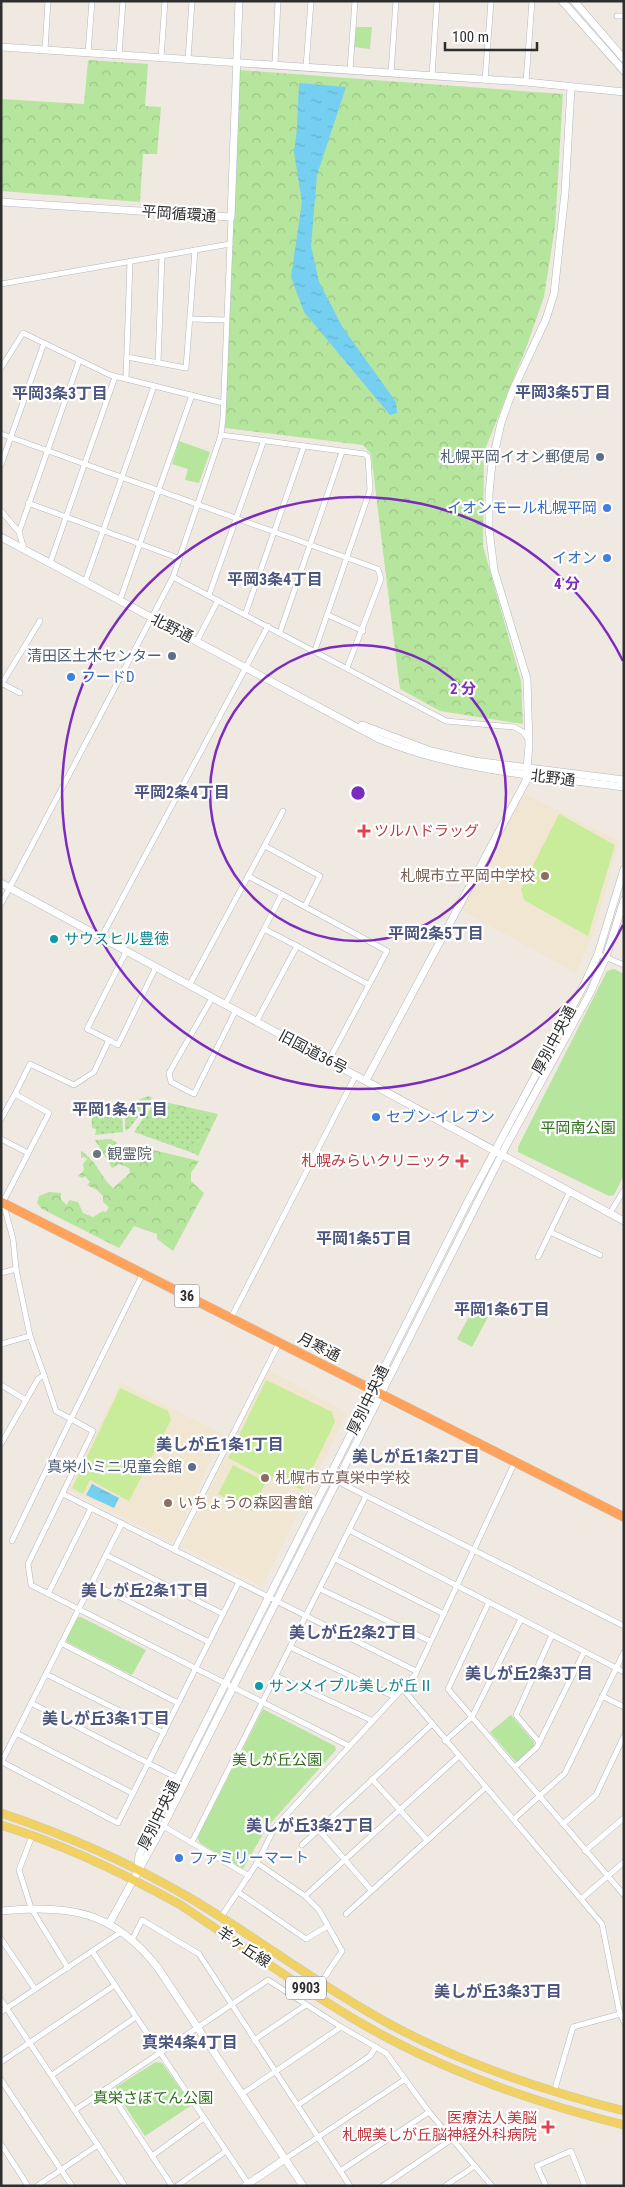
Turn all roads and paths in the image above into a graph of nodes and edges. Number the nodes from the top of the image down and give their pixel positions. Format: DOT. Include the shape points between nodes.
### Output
graph roads {
  1 [pos="48,1"];
  2 [pos="92,1"];
  3 [pos="122,1"];
  4 [pos="165,1"];
  5 [pos="192,1"];
  6 [pos="240,1"];
  7 [pos="278,1"];
  8 [pos="311,1"];
  9 [pos="355,1"];
  10 [pos="396,1"];
  11 [pos="437,1"];
  12 [pos="491,1"];
  13 [pos="532,1"];
  14 [pos="562,1"];
  15 [pos="574,1"];
  16 [pos="1,47"];
  17 [pos="45,50"];
  18 [pos="88,53"];
  19 [pos="119,55"];
  20 [pos="162,58"];
  21 [pos="624,59"];
  22 [pos="188,60"];
  23 [pos="236,62"];
  24 [pos="275,64"];
  25 [pos="306,67"];
  26 [pos="350,70"];
  27 [pos="624,71"];
  28 [pos="391,73"];
  29 [pos="432,76"];
  30 [pos="485,80"];
  31 [pos="526,82"];
  32 [pos="571,87"];
  33 [pos="624,92"];
  34 [pos="1,202"];
  35 [pos="231,217"];
  36 [pos="230,244"];
  37 [pos="195,250"];
  38 [pos="162,256"];
  39 [pos="130,261"];
  40 [pos="1,284"];
  41 [pos="191,318"];
  42 [pos="226,320"];
  43 [pos="44,343"];
  44 [pos="127,357"];
  45 [pos="79,360"];
  46 [pos="158,362"];
  47 [pos="1,368"];
  48 [pos="115,377"];
  49 [pos="126,379"];
  50 [pos="154,386"];
  51 [pos="192,395"];
  52 [pos="223,403"];
  53 [pos="1,434"];
  54 [pos="220,434"];
  55 [pos="10,437"];
  56 [pos="264,440"];
  57 [pos="304,446"];
  58 [pos="48,450"];
  59 [pos="342,452"];
  60 [pos="85,463"];
  61 [pos="1,465"];
  62 [pos="122,477"];
  63 [pos="159,491"];
  64 [pos="197,503"];
  65 [pos="28,504"];
  66 [pos="1,511"];
  67 [pos="65,518"];
  68 [pos="237,518"];
  69 [pos="102,531"];
  70 [pos="19,532"];
  71 [pos="273,533"];
  72 [pos="1,537"];
  73 [pos="140,544"];
  74 [pos="310,546"];
  75 [pos="24,549"];
  76 [pos="178,558"];
  77 [pos="347,558"];
  78 [pos="50,563"];
  79 [pos="172,577"];
  80 [pos="85,582"];
  81 [pos="209,595"];
  82 [pos="120,600"];
  83 [pos="218,600"];
  84 [pos="245,615"];
  85 [pos="328,615"];
  86 [pos="152,618"];
  87 [pos="40,621"];
  88 [pos="268,626"];
  89 [pos="363,631"];
  90 [pos="280,632"];
  91 [pos="197,641"];
  92 [pos="315,650"];
  93 [pos="246,666"];
  94 [pos="347,668"];
  95 [pos="2,684"];
  96 [pos="20,693"];
  97 [pos="528,740"];
  98 [pos="527,771"];
  99 [pos="624,780"];
  100 [pos="624,787"];
  101 [pos="283,812"];
  102 [pos="264,846"];
  103 [pos="624,869"];
  104 [pos="248,876"];
  105 [pos="1,883"];
  106 [pos="10,889"];
  107 [pos="282,894"];
  108 [pos="624,900"];
  109 [pos="1,904"];
  110 [pos="305,906"];
  111 [pos="264,929"];
  112 [pos="101,938"];
  113 [pos="297,946"];
  114 [pos="126,952"];
  115 [pos="598,954"];
  116 [pos="606,957"];
  117 [pos="624,965"];
  118 [pos="156,967"];
  119 [pos="369,985"];
  120 [pos="189,986"];
  121 [pos="212,998"];
  122 [pos="226,1005"];
  123 [pos="236,1010"];
  124 [pos="256,1022"];
  125 [pos="109,1040"];
  126 [pos="329,1060"];
  127 [pos="356,1075"];
  128 [pos="366,1080"];
  129 [pos="14,1094"];
  130 [pos="1,1119"];
  131 [pos="1,1139"];
  132 [pos="495,1150"];
  133 [pos="28,1153"];
  134 [pos="502,1154"];
  135 [pos="624,1190"];
  136 [pos="570,1191"];
  137 [pos="2,1202"];
  138 [pos="617,1202"];
  139 [pos="624,1205"];
  140 [pos="610,1213"];
  141 [pos="624,1221"];
  142 [pos="550,1232"];
  143 [pos="600,1255"];
  144 [pos="538,1257"];
  145 [pos="16,1269"];
  146 [pos="1,1273"];
  147 [pos="143,1273"];
  148 [pos="231,1318"];
  149 [pos="30,1336"];
  150 [pos="279,1342"];
  151 [pos="1,1344"];
  152 [pos="44,1375"];
  153 [pos="1,1385"];
  154 [pos="377,1393"];
  155 [pos="26,1400"];
  156 [pos="71,1419"];
  157 [pos="1,1444"];
  158 [pos="516,1461"];
  159 [pos="329,1477"];
  160 [pos="338,1481"];
  161 [pos="63,1494"];
  162 [pos="366,1496"];
  163 [pos="91,1508"];
  164 [pos="624,1517"];
  165 [pos="122,1523"];
  166 [pos="349,1530"];
  167 [pos="12,1541"];
  168 [pos="174,1550"];
  169 [pos="474,1550"];
  170 [pos="106,1555"];
  171 [pos="335,1559"];
  172 [pos="239,1582"];
  173 [pos="92,1583"];
  174 [pos="457,1584"];
  175 [pos="320,1589"];
  176 [pos="48,1594"];
  177 [pos="269,1597"];
  178 [pos="277,1602"];
  179 [pos="490,1602"];
  180 [pos="79,1609"];
  181 [pos="223,1614"];
  182 [pos="444,1614"];
  183 [pos="306,1616"];
  184 [pos="521,1619"];
  185 [pos="624,1626"];
  186 [pos="552,1635"];
  187 [pos="430,1641"];
  188 [pos="209,1642"];
  189 [pos="61,1643"];
  190 [pos="290,1648"];
  191 [pos="584,1652"];
  192 [pos="624,1652"];
  193 [pos="196,1668"];
  194 [pos="616,1668"];
  195 [pos="416,1671"];
  196 [pos="624,1672"];
  197 [pos="46,1674"];
  198 [pos="276,1676"];
  199 [pos="225,1682"];
  200 [pos="233,1688"];
  201 [pos="402,1688"];
  202 [pos="393,1696"];
  203 [pos="602,1696"];
  204 [pos="263,1702"];
  205 [pos="31,1703"];
  206 [pos="178,1703"];
  207 [pos="624,1707"];
  208 [pos="472,1717"];
  209 [pos="371,1720"];
  210 [pos="431,1725"];
  211 [pos="16,1733"];
  212 [pos="164,1733"];
  213 [pos="624,1736"];
  214 [pos="445,1741"];
  215 [pos="539,1742"];
  216 [pos="622,1744"];
  217 [pos="349,1746"];
  218 [pos="458,1756"];
  219 [pos="2,1763"];
  220 [pos="148,1763"];
  221 [pos="515,1767"];
  222 [pos="177,1778"];
  223 [pos="372,1778"];
  224 [pos="485,1788"];
  225 [pos="132,1793"];
  226 [pos="540,1797"];
  227 [pos="399,1809"];
  228 [pos="1,1813"];
  229 [pos="624,1818"];
  230 [pos="514,1819"];
  231 [pos="563,1824"];
  232 [pos="1,1825"];
  233 [pos="163,1826"];
  234 [pos="319,1830"];
  235 [pos="32,1836"];
  236 [pos="427,1840"];
  237 [pos="192,1842"];
  238 [pos="302,1845"];
  239 [pos="585,1851"];
  240 [pos="345,1860"];
  241 [pos="624,1862"];
  242 [pos="257,1863"];
  243 [pos="137,1869"];
  244 [pos="248,1876"];
  245 [pos="607,1876"];
  246 [pos="132,1878"];
  247 [pos="371,1890"];
  248 [pos="238,1892"];
  249 [pos="624,1895"];
  250 [pos="305,1896"];
  251 [pos="581,1899"];
  252 [pos="30,1908"];
  253 [pos="1,1911"];
  254 [pos="346,1914"];
  255 [pos="221,1917"];
  256 [pos="109,1924"];
  257 [pos="328,1926"];
  258 [pos="121,1932"];
  259 [pos="1,1939"];
  260 [pos="132,1940"];
  261 [pos="92,1951"];
  262 [pos="68,1968"];
  263 [pos="321,1984"];
  264 [pos="115,1985"];
  265 [pos="35,1989"];
  266 [pos="314,1993"];
  267 [pos="1,2000"];
  268 [pos="232,2004"];
  269 [pos="306,2005"];
  270 [pos="7,2008"];
  271 [pos="621,2011"];
  272 [pos="1,2012"];
  273 [pos="136,2017"];
  274 [pos="624,2022"];
  275 [pos="197,2027"];
  276 [pos="341,2027"];
  277 [pos="254,2040"];
  278 [pos="30,2042"];
  279 [pos="376,2047"];
  280 [pos="159,2052"];
  281 [pos="1,2062"];
  282 [pos="276,2073"];
  283 [pos="52,2075"];
  284 [pos="1,2080"];
  285 [pos="404,2080"];
  286 [pos="107,2088"];
  287 [pos="553,2093"];
  288 [pos="242,2094"];
  289 [pos="298,2105"];
  290 [pos="75,2110"];
  291 [pos="624,2111"];
  292 [pos="429,2112"];
  293 [pos="204,2118"];
  294 [pos="624,2125"];
  295 [pos="318,2138"];
  296 [pos="452,2139"];
  297 [pos="1,2144"];
  298 [pos="98,2145"];
  299 [pos="226,2151"];
  300 [pos="152,2156"];
  301 [pos="285,2159"];
  302 [pos="475,2166"];
  303 [pos="61,2170"];
  304 [pos="340,2170"];
  305 [pos="248,2185"];
  306 [pos="28,2186"];
  307 [pos="37,2186"];
  308 [pos="72,2186"];
  309 [pos="125,2186"];
  310 [pos="172,2186"];
  311 [pos="177,2186"];
  312 [pos="303,2186"];
  313 [pos="350,2186"];
  314 [pos="383,2186"];
  315 [pos="445,2186"];
  316 [pos="492,2186"];
  317 [pos="546,2186"];
  318 [pos="586,2186"];
  1 -- 17 [label="street"];
  2 -- 18 [label="street"];
  3 -- 19 [label="street"];
  4 -- 20 [label="street"];
  5 -- 22 [label="street"];
  6 -- 23 [label="street, 平岡循環通"];
  7 -- 24 [label="street"];
  8 -- 25 [label="street"];
  9 -- 26 [label="street"];
  10 -- 28 [label="street"];
  11 -- 29 [label="street"];
  12 -- 30 [label="street"];
  13 -- 31 [label="street"];
  14 -- 27 [label="street"];
  15 -- 21 [label="street"];
  16 -- 17 [label="street"];
  17 -- 18 [label="street"];
  18 -- 19 [label="street"];
  19 -- 20 [label="street"];
  20 -- 22 [label="street"];
  22 -- 23 [label="street"];
  23 -- 24 [label="street"];
  23 -- 35 [label="street, 平岡循環通"];
  24 -- 25 [label="street"];
  25 -- 26 [label="street"];
  26 -- 28 [label="street"];
  28 -- 29 [label="street"];
  29 -- 30 [label="street"];
  30 -- 31 [label="street"];
  31 -- 32 [label="street"];
  32 -- 33 [label="street"];
  32 -- 97 [label="street" via="554,294 501,423 489,493 494,570 527,679"];
  34 -- 35 [label="street, 平岡循環通"];
  35 -- 36 [label="street"];
  36 -- 37 [label="street"];
  36 -- 42 [label="street"];
  37 -- 38 [label="street"];
  37 -- 41 [label="street"];
  38 -- 39 [label="street"];
  38 -- 46 [label="street"];
  39 -- 40 [label="street"];
  39 -- 44 [label="street"];
  41 -- 42 [label="street"];
  41 -- 46 [label="street" via="186,368"];
  42 -- 52 [label="street"];
  43 -- 45 [label="street"];
  43 -- 47 [label="street" via="23,333"];
  43 -- 55 [label="street"];
  44 -- 46 [label="street"];
  44 -- 49 [label="street"];
  45 -- 48 [label="street"];
  45 -- 58 [label="street"];
  48 -- 49 [label="street"];
  48 -- 60 [label="street"];
  49 -- 50 [label="street"];
  50 -- 51 [label="street"];
  50 -- 62 [label="street"];
  51 -- 52 [label="street"];
  51 -- 63 [label="street"];
  52 -- 54 [label="street"];
  53 -- 55 [label="street"];
  54 -- 56 [label="street"];
  54 -- 64 [label="street"];
  55 -- 58 [label="street"];
  55 -- 61 [label="street"];
  56 -- 57 [label="street"];
  56 -- 68 [label="street"];
  57 -- 59 [label="street"];
  57 -- 71 [label="street"];
  58 -- 60 [label="street"];
  58 -- 65 [label="street"];
  59 -- 74 [label="street"];
  59 -- 77 [label="street" via="368,457 370,490"];
  60 -- 62 [label="street"];
  60 -- 67 [label="street"];
  62 -- 63 [label="street"];
  62 -- 69 [label="street"];
  63 -- 64 [label="street"];
  63 -- 73 [label="street"];
  64 -- 68 [label="street"];
  64 -- 76 [label="street"];
  65 -- 67 [label="street"];
  65 -- 70 [label="street"];
  66 -- 70 [label="street"];
  67 -- 69 [label="street"];
  67 -- 78 [label="street"];
  68 -- 71 [label="street"];
  68 -- 81 [label="street"];
  69 -- 73 [label="street"];
  69 -- 80 [label="street"];
  70 -- 75 [label="street"];
  71 -- 74 [label="street"];
  71 -- 84 [label="street"];
  72 -- 75 [label="street, 北野通"];
  73 -- 76 [label="street"];
  73 -- 82 [label="street"];
  74 -- 77 [label="street"];
  74 -- 90 [label="street"];
  75 -- 78 [label="street, 北野通"];
  76 -- 79 [label="street"];
  77 -- 85 [label="street"];
  77 -- 89 [label="street" via="378,568 381,579"];
  78 -- 80 [label="street, 北野通"];
  79 -- 81 [label="street"];
  79 -- 86 [label="street"];
  80 -- 82 [label="street, 北野通"];
  81 -- 83 [label="street"];
  82 -- 86 [label="street, 北野通"];
  83 -- 84 [label="street"];
  83 -- 91 [label="street"];
  84 -- 88 [label="street"];
  85 -- 89 [label="street"];
  85 -- 92 [label="street"];
  86 -- 91 [label="street, 北野通"];
  86 -- 106 [label="street"];
  87 -- 95 [label="street"];
  88 -- 90 [label="street"];
  88 -- 93 [label="street"];
  89 -- 94 [label="street"];
  90 -- 92 [label="street"];
  91 -- 93 [label="street, 北野通"];
  92 -- 94 [label="street"];
  93 -- 98 [label="street, 北野通" via="377,738 431,758 475,768"];
  93 -- 112 [label="street"];
  94 -- 97 [label="street" via="446,721 514,727"];
  95 -- 96 [label="street"];
  97 -- 98 [label="street"];
  98 -- 99 [label="street, 北野通"];
  98 -- 100 [label="street, 北野通"];
  98 -- 128 [label="street" via="526,780"];
  101 -- 102 [label="street"];
  102 -- 104 [label="street"];
  102 -- 110 [label="street" via="320,876"];
  103 -- 115 [label="street, 厚別中央通"];
  104 -- 107 [label="street"];
  104 -- 120 [label="street"];
  105 -- 106 [label="street, 旧国道36号"];
  106 -- 109 [label="street"];
  106 -- 112 [label="street, 旧国道36号"];
  107 -- 110 [label="street"];
  107 -- 111 [label="street"];
  108 -- 116 [label="street, 厚別中央通"];
  110 -- 119 [label="street" via="387,951"];
  111 -- 113 [label="street"];
  111 -- 122 [label="street"];
  112 -- 114 [label="street, 旧国道36号"];
  113 -- 119 [label="street"];
  113 -- 124 [label="street"];
  114 -- 118 [label="street, 旧国道36号"];
  114 -- 125 [label="street" via="87,1029"];
  115 -- 116 [label="street"];
  115 -- 132 [label="street, 厚別中央通"];
  116 -- 117 [label="street"];
  116 -- 134 [label="street, 厚別中央通" via="590,993"];
  118 -- 120 [label="street, 旧国道36号"];
  118 -- 125 [label="street" via="118,1045"];
  119 -- 126 [label="street"];
  120 -- 121 [label="street, 旧国道36号"];
  121 -- 122 [label="street, 旧国道36号"];
  121 -- 123 [label="street" via="169,1073 171,1082 194,1094"];
  122 -- 123 [label="street, 旧国道36号"];
  123 -- 124 [label="street, 旧国道36号"];
  124 -- 126 [label="street, 旧国道36号"];
  125 -- 129 [label="street" via="94,1072 74,1085 30,1064"];
  126 -- 127 [label="street, 旧国道36号"];
  127 -- 128 [label="street, 旧国道36号"];
  127 -- 148 [label="street"];
  128 -- 132 [label="street, 旧国道36号"];
  129 -- 130 [label="street"];
  129 -- 133 [label="street" via="49,1113"];
  131 -- 133 [label="street"];
  132 -- 134 [label="street, 旧国道36号"];
  132 -- 154 [label="street, 厚別中央通"];
  133 -- 137 [label="street"];
  134 -- 136 [label="street, 旧国道36号"];
  134 -- 154 [label="street, 厚別中央通"];
  135 -- 138 [label="street"];
  136 -- 140 [label="street, 旧国道36号"];
  136 -- 142 [label="street"];
  137 -- 145 [label="street" via="13,1239"];
  137 -- 147 [label="highway, 月寒通 / 36"];
  138 -- 139 [label="street"];
  138 -- 140 [label="street"];
  140 -- 141 [label="street, 旧国道36号"];
  142 -- 143 [label="street"];
  142 -- 144 [label="street"];
  145 -- 146 [label="street"];
  145 -- 149 [label="street"];
  147 -- 148 [label="highway, 月寒通 / 36"];
  147 -- 156 [label="street"];
  148 -- 150 [label="highway, 月寒通 / 36"];
  149 -- 151 [label="street"];
  149 -- 152 [label="street"];
  150 -- 154 [label="highway, 月寒通 / 36"];
  150 -- 168 [label="street"];
  152 -- 155 [label="street" via="38,1379"];
  152 -- 156 [label="street" via="56,1410"];
  153 -- 155 [label="street"];
  154 -- 158 [label="highway, 月寒通 / 36"];
  154 -- 159 [label="street, 厚別中央通"];
  154 -- 160 [label="street, 厚別中央通"];
  155 -- 157 [label="street"];
  156 -- 161 [label="street" via="92,1431"];
  156 -- 167 [label="street"];
  158 -- 164 [label="highway, 月寒通 / 36"];
  158 -- 169 [label="street"];
  159 -- 160 [label="street"];
  159 -- 177 [label="street, 厚別中央通"];
  160 -- 162 [label="street"];
  160 -- 178 [label="street, 厚別中央通"];
  161 -- 163 [label="street"];
  161 -- 176 [label="street" via="28,1564 31,1585"];
  162 -- 166 [label="street"];
  162 -- 169 [label="street"];
  163 -- 165 [label="street"];
  163 -- 176 [label="street"];
  165 -- 168 [label="street"];
  165 -- 170 [label="street"];
  166 -- 171 [label="street"];
  166 -- 174 [label="street"];
  168 -- 172 [label="street"];
  169 -- 174 [label="street"];
  169 -- 185 [label="street"];
  170 -- 173 [label="street"];
  170 -- 181 [label="street"];
  171 -- 175 [label="street"];
  171 -- 182 [label="street"];
  172 -- 177 [label="street"];
  172 -- 181 [label="street"];
  173 -- 180 [label="street"];
  173 -- 188 [label="street"];
  174 -- 179 [label="street"];
  174 -- 182 [label="street"];
  175 -- 183 [label="street"];
  175 -- 187 [label="street"];
  176 -- 180 [label="street"];
  177 -- 178 [label="street"];
  177 -- 199 [label="street, 厚別中央通"];
  178 -- 183 [label="street"];
  178 -- 200 [label="street, 厚別中央通"];
  179 -- 184 [label="street"];
  179 -- 208 [label="street" via="448,1689"];
  180 -- 189 [label="street"];
  180 -- 193 [label="street"];
  181 -- 188 [label="street"];
  182 -- 187 [label="street"];
  183 -- 190 [label="street"];
  183 -- 195 [label="street"];
  184 -- 186 [label="street"];
  184 -- 208 [label="street"];
  186 -- 191 [label="street"];
  186 -- 215 [label="street" via="516,1714"];
  187 -- 195 [label="street"];
  188 -- 193 [label="street"];
  189 -- 197 [label="street"];
  189 -- 206 [label="street"];
  190 -- 198 [label="street"];
  190 -- 202 [label="street"];
  191 -- 194 [label="street"];
  191 -- 215 [label="street"];
  192 -- 194 [label="street"];
  193 -- 199 [label="street"];
  193 -- 206 [label="street"];
  194 -- 196 [label="street"];
  194 -- 203 [label="street"];
  195 -- 201 [label="street"];
  197 -- 205 [label="street"];
  197 -- 212 [label="street"];
  198 -- 204 [label="street"];
  198 -- 209 [label="street"];
  199 -- 200 [label="street"];
  199 -- 222 [label="street, 厚別中央通"];
  200 -- 204 [label="street"];
  200 -- 233 [label="street, 厚別中央通"];
  201 -- 202 [label="street"];
  201 -- 210 [label="street"];
  202 -- 209 [label="street"];
  203 -- 207 [label="street"];
  203 -- 226 [label="street" via="566,1773"];
  204 -- 217 [label="street"];
  204 -- 237 [label="street"];
  205 -- 211 [label="street"];
  205 -- 220 [label="street"];
  206 -- 212 [label="street"];
  208 -- 214 [label="street"];
  208 -- 221 [label="street"];
  209 -- 217 [label="street"];
  210 -- 214 [label="street"];
  210 -- 223 [label="street"];
  211 -- 219 [label="street"];
  211 -- 225 [label="street"];
  212 -- 220 [label="street"];
  213 -- 216 [label="street"];
  214 -- 218 [label="street"];
  215 -- 221 [label="street" via="537,1748"];
  216 -- 231 [label="street" via="596,1795"];
  217 -- 242 [label="street" via="275,1827"];
  218 -- 224 [label="street"];
  218 -- 227 [label="street"];
  219 -- 225 [label="street" via="118,1823"];
  220 -- 222 [label="street"];
  220 -- 225 [label="street"];
  221 -- 226 [label="street"];
  222 -- 243 [label="street, 厚別中央通" via="139,1855"];
  223 -- 227 [label="street"];
  223 -- 234 [label="street"];
  224 -- 230 [label="street"];
  224 -- 236 [label="street"];
  226 -- 230 [label="street"];
  226 -- 231 [label="street"];
  227 -- 236 [label="street"];
  227 -- 240 [label="street"];
  228 -- 243 [label="main road, 羊ヶ丘線 / 9903" via="65,1836"];
  229 -- 239 [label="street"];
  230 -- 251 [label="street"];
  231 -- 239 [label="street"];
  232 -- 235 [label="main road, 羊ヶ丘線 / 9903"];
  233 -- 237 [label="street"];
  233 -- 243 [label="street, 厚別中央通"];
  234 -- 238 [label="street"];
  234 -- 240 [label="street"];
  235 -- 246 [label="main road, 羊ヶ丘線 / 9903"];
  235 -- 252 [label="street" via="18,1870"];
  236 -- 247 [label="street"];
  237 -- 244 [label="street"];
  239 -- 245 [label="street"];
  240 -- 247 [label="street"];
  240 -- 250 [label="street"];
  241 -- 245 [label="street"];
  242 -- 244 [label="street"];
  242 -- 250 [label="street"];
  243 -- 246 [label="street"];
  243 -- 255 [label="main road, 羊ヶ丘線 / 9903"];
  244 -- 248 [label="street"];
  245 -- 249 [label="street"];
  245 -- 251 [label="street"];
  246 -- 256 [label="street"];
  246 -- 266 [label="main road, 羊ヶ丘線 / 9903" via="179,1904"];
  247 -- 254 [label="street"];
  248 -- 255 [label="street"];
  248 -- 257 [label="street" via="306,1938"];
  250 -- 257 [label="street" via="319,1910"];
  251 -- 271 [label="street" via="602,1924"];
  252 -- 253 [label="street"];
  252 -- 256 [label="street" via="72,1911"];
  252 -- 262 [label="street"];
  255 -- 263 [label="main road, 羊ヶ丘線 / 9903"];
  256 -- 258 [label="street"];
  257 -- 263 [label="street" via="342,1951"];
  258 -- 260 [label="street"];
  258 -- 261 [label="street"];
  259 -- 265 [label="street"];
  260 -- 268 [label="street" via="142,1920 199,1954"];
  260 -- 275 [label="street" via="158,1968"];
  261 -- 262 [label="street"];
  261 -- 264 [label="street"];
  262 -- 265 [label="street"];
  263 -- 266 [label="street"];
  263 -- 287 [label="main road, 羊ヶ丘線 / 9903" via="421,2041"];
  264 -- 273 [label="street"];
  264 -- 278 [label="street"];
  265 -- 270 [label="street"];
  266 -- 294 [label="main road, 羊ヶ丘線 / 9903" via="373,2030 472,2077 550,2105"];
  267 -- 270 [label="street"];
  268 -- 269 [label="street" via="268,1980"];
  268 -- 275 [label="street"];
  268 -- 277 [label="street"];
  269 -- 276 [label="street"];
  269 -- 277 [label="street"];
  270 -- 272 [label="street"];
  270 -- 278 [label="street"];
  271 -- 274 [label="street"];
  271 -- 287 [label="street" via="573,2027"];
  273 -- 280 [label="street"];
  273 -- 283 [label="street"];
  275 -- 280 [label="street"];
  275 -- 288 [label="street"];
  276 -- 279 [label="street"];
  276 -- 282 [label="street"];
  277 -- 282 [label="street"];
  278 -- 281 [label="street"];
  278 -- 283 [label="street"];
  279 -- 285 [label="street" via="386,2053"];
  279 -- 289 [label="street" via="370,2056"];
  280 -- 286 [label="street"];
  280 -- 293 [label="street"];
  282 -- 288 [label="street"];
  282 -- 289 [label="street"];
  283 -- 290 [label="street"];
  284 -- 303 [label="street"];
  285 -- 292 [label="street"];
  285 -- 295 [label="street"];
  286 -- 290 [label="street"];
  286 -- 300 [label="street"];
  287 -- 291 [label="main road, 羊ヶ丘線 / 9903"];
  288 -- 301 [label="street"];
  289 -- 295 [label="street"];
  290 -- 298 [label="street"];
  292 -- 296 [label="street"];
  292 -- 304 [label="street"];
  293 -- 299 [label="street"];
  293 -- 300 [label="street"];
  295 -- 301 [label="street"];
  295 -- 304 [label="street"];
  296 -- 302 [label="street"];
  296 -- 314 [label="street"];
  297 -- 306 [label="street"];
  298 -- 303 [label="street"];
  298 -- 309 [label="street"];
  299 -- 305 [label="street"];
  299 -- 311 [label="street"];
  300 -- 310 [label="street"];
  301 -- 305 [label="street"];
  301 -- 312 [label="street"];
  302 -- 315 [label="street"];
  302 -- 316 [label="street"];
  303 -- 307 [label="street"];
  303 -- 308 [label="street"];
  304 -- 313 [label="street"];
  317 -- 318 [label="street" via="537,2166 571,2151"];
}
